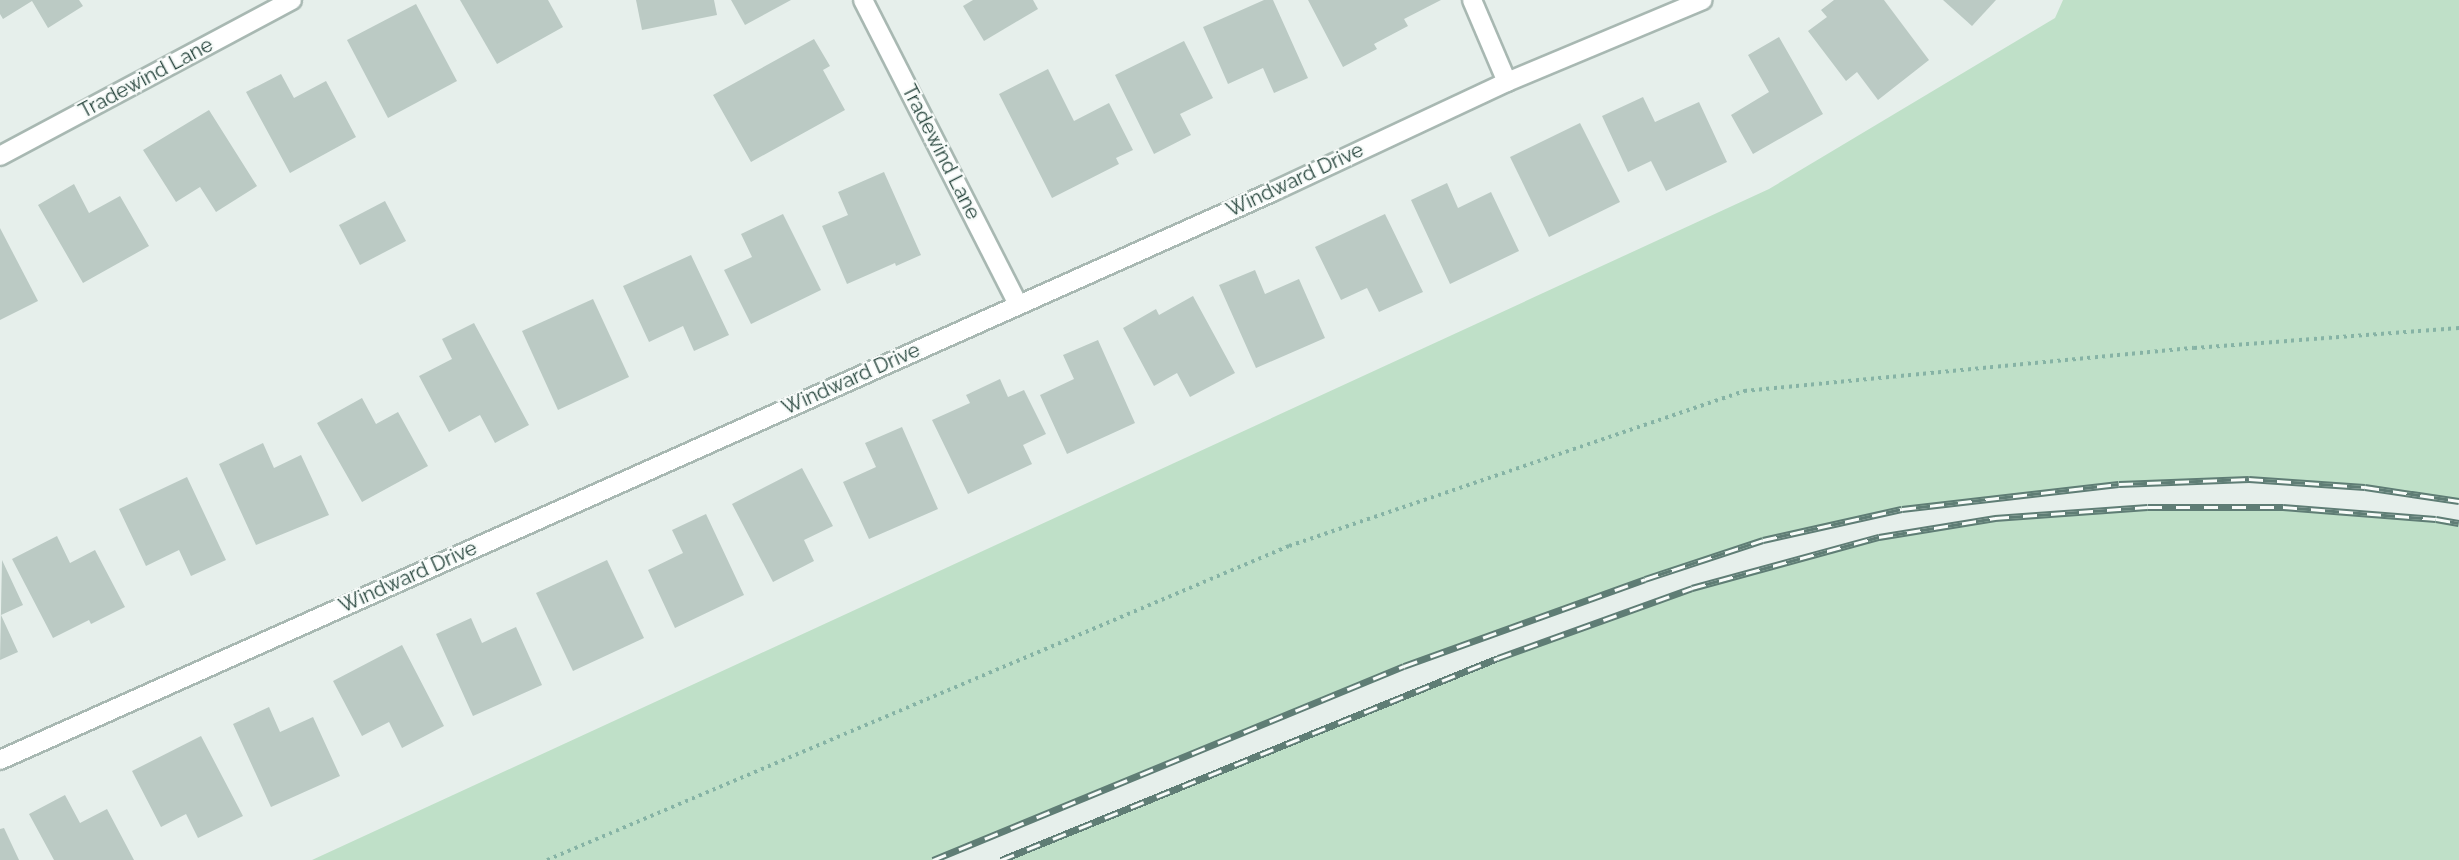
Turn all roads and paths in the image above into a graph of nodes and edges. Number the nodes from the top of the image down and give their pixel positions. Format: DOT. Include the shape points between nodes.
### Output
graph roads {
  1 [pos="292,0"];
  2 [pos="863,0"];
  3 [pos="1472,0"];
  4 [pos="1703,0"];
  5 [pos="1507,82"];
  6 [pos="0,156"];
  7 [pos="1018,304"];
  8 [pos="2459,328"];
  9 [pos="0,760"];
  10 [pos="547,860"];
  1 -- 6 [label="street, Tradewind Lane"];
  2 -- 7 [label="street, Tradewind Lane"];
  3 -- 5 [label="street"];
  4 -- 5 [label="street, Windward Drive"];
  5 -- 7 [label="street, Windward Drive" via="1272,192"];
  7 -- 9 [label="street, Windward Drive"];
  8 -- 10 [label="path" via="2194,348 1744,391 1289,546"];
}
